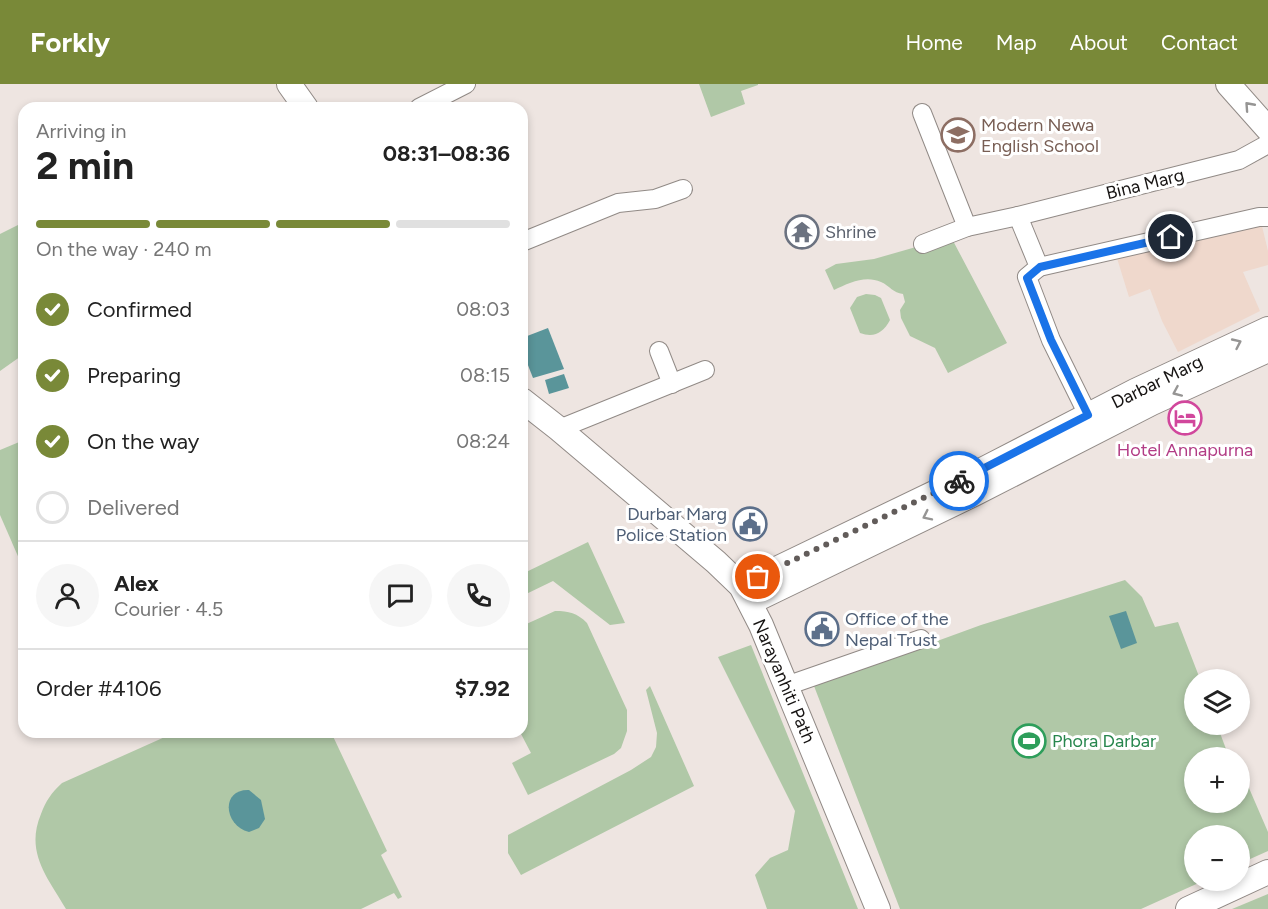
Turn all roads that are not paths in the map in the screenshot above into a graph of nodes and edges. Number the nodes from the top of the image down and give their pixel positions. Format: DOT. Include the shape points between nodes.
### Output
graph roads {
  1 [pos="289,84"];
  2 [pos="1228,84"];
  3 [pos="463,85"];
  4 [pos="302,102"];
  5 [pos="430,102"];
  6 [pos="922,113"];
  7 [pos="1268,129"];
  8 [pos="1268,144"];
  9 [pos="683,189"];
  10 [pos="1018,216"];
  11 [pos="1268,217"];
  12 [pos="967,227"];
  13 [pos="528,240"];
  14 [pos="923,244"];
  15 [pos="1040,267"];
  16 [pos="1268,329"];
  17 [pos="1268,350"];
  18 [pos="659,351"];
  19 [pos="705,370"];
  20 [pos="672,384"];
  21 [pos="528,405"];
  22 [pos="1088,415"];
  23 [pos="559,429"];
  24 [pos="706,554"];
  25 [pos="781,577"];
  26 [pos="746,594"];
  27 [pos="921,639"];
  28 [pos="772,650"];
  29 [pos="786,686"];
  30 [pos="1268,872"];
  31 [pos="878,909"];
  32 [pos="1188,909"];
  1 -- 4 [label="main road"];
  7 -- 2 [label="main road, one-way"];
  3 -- 5 [label="street"];
  6 -- 12 [label="street"];
  8 -- 10 [label="street, Bina Marg" via="1239,160"];
  9 -- 13 [label="street" via="655,199 618,203"];
  10 -- 12 [label="street, Bina Marg"];
  10 -- 15 [label="street"];
  11 -- 15 [label="street"];
  12 -- 14 [label="street, Bina Marg"];
  15 -- 22 [label="street" via="1027,278 1051,340"];
  22 -- 16 [label="main road, Darbar Marg, one-way"];
  17 -- 25 [label="main road, Darbar Marg, one-way" via="1152,403 974,494"];
  18 -- 20 [label="street"];
  19 -- 20 [label="street"];
  20 -- 23 [label="street"];
  21 -- 23 [label="main road, Narayanhiti Path"];
  22 -- 25 [label="main road, Darbar Marg"];
  23 -- 24 [label="main road, Narayanhiti Path"];
  24 -- 25 [label="main road"];
  24 -- 26 [label="main road, Narayanhiti Path"];
  25 -- 26 [label="main road"];
  25 -- 28 [label="main road" via="767,622"];
  26 -- 28 [label="main road, Narayanhiti Path"];
  27 -- 29 [label="street"];
  28 -- 29 [label="main road, Narayanhiti Path"];
  29 -- 31 [label="main road, Narayanhiti Path"];
  30 -- 32 [label="main road"];
}
